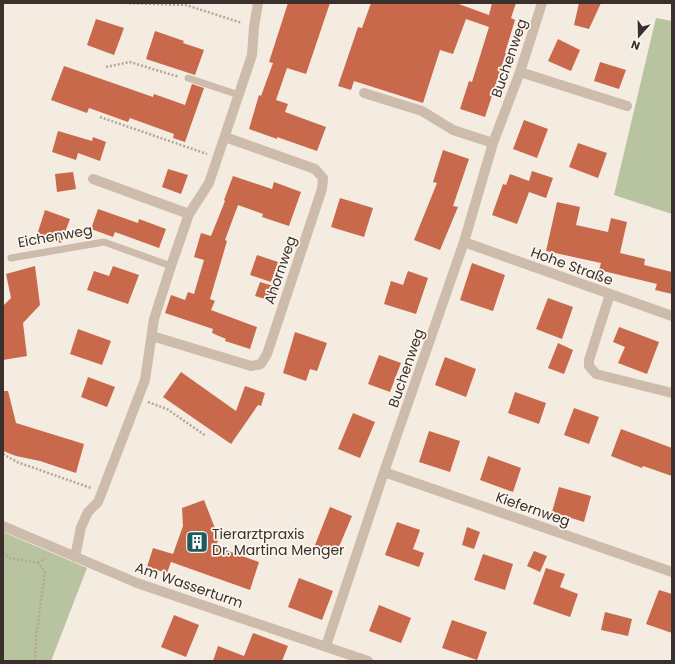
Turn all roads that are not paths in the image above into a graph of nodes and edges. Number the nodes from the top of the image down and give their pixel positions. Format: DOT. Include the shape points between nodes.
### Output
graph roads {
  1 [pos="258,3"];
  2 [pos="542,3"];
  3 [pos="520,72"];
  4 [pos="188,78"];
  5 [pos="364,93"];
  6 [pos="239,95"];
  7 [pos="627,106"];
  8 [pos="225,137"];
  9 [pos="493,144"];
  10 [pos="94,179"];
  11 [pos="189,214"];
  12 [pos="464,242"];
  13 [pos="11,258"];
  14 [pos="171,266"];
  15 [pos="610,294"];
  16 [pos="672,316"];
  17 [pos="152,336"];
  18 [pos="672,393"];
  19 [pos="384,472"];
  20 [pos="3,526"];
  21 [pos="75,557"];
  22 [pos="672,572"];
  23 [pos="326,646"];
  24 [pos="368,661"];
  1 -- 6 [label="street" via="252,55"];
  2 -- 3 [label="street, Buchenweg"];
  3 -- 7 [label="street"];
  3 -- 9 [label="street, Buchenweg"];
  4 -- 6 [label="lane"];
  5 -- 9 [label="street" via="422,111 453,130"];
  6 -- 8 [label="street"];
  8 -- 11 [label="street" via="209,183"];
  8 -- 17 [label="street, Ahornweg" via="315,169 323,178 322,189 267,354 261,364 251,366"];
  9 -- 12 [label="street, Buchenweg"];
  10 -- 11 [label="street"];
  11 -- 14 [label="street"];
  12 -- 15 [label="street, Hohe Straße"];
  12 -- 19 [label="street, Buchenweg"];
  13 -- 14 [label="lane, Eichenweg" via="104,242"];
  14 -- 17 [label="street" via="154,320"];
  15 -- 16 [label="street, Hohe Straße"];
  15 -- 18 [label="street" via="589,366 596,374"];
  17 -- 21 [label="street" via="145,380 139,398 98,502 88,512 81,527"];
  19 -- 22 [label="street, Kiefernweg"];
  19 -- 23 [label="street, Buchenweg"];
  20 -- 21 [label="street, Am Wasserturm"];
  21 -- 23 [label="street, Am Wasserturm" via="137,583"];
  23 -- 24 [label="street, Am Wasserturm"];
}
